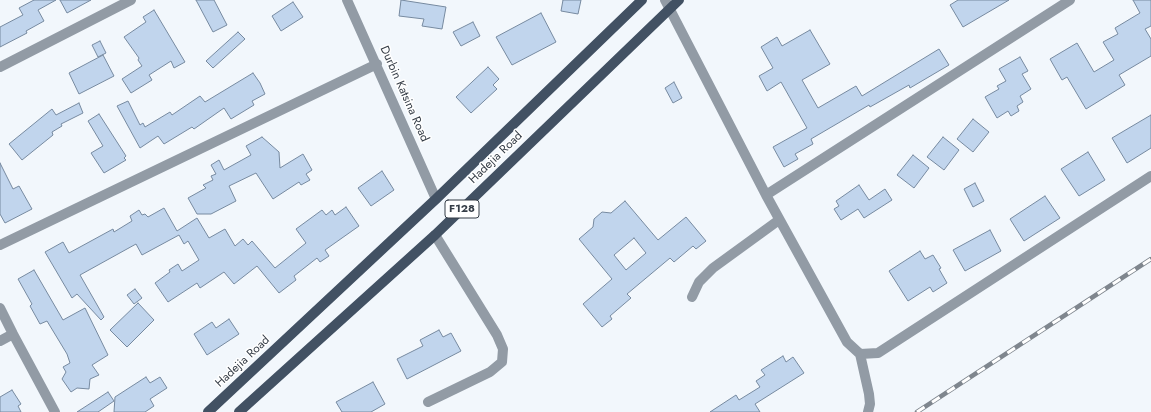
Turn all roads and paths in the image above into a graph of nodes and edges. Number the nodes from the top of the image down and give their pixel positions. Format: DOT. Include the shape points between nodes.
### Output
graph roads {
  1 [pos="131,0"];
  2 [pos="347,0"];
  3 [pos="642,0"];
  4 [pos="679,0"];
  5 [pos="1070,0"];
  6 [pos="668,4"];
  7 [pos="377,64"];
  8 [pos="0,67"];
  9 [pos="1151,176"];
  10 [pos="766,195"];
  11 [pos="436,199"];
  12 [pos="779,220"];
  13 [pos="436,235"];
  14 [pos="0,245"];
  15 [pos="692,297"];
  16 [pos="0,308"];
  17 [pos="13,334"];
  18 [pos="0,341"];
  19 [pos="860,354"];
  20 [pos="428,402"];
  21 [pos="55,412"];
  22 [pos="208,412"];
  23 [pos="239,412"];
  24 [pos="868,412"];
  1 -- 8 [label="street"];
  2 -- 7 [label="street, Durbin Katsina Road"];
  3 -- 11 [label="main road, Hadejia Road / F128"];
  4 -- 6 [label="main road, Hadejia Road / F128"];
  5 -- 10 [label="street"];
  6 -- 10 [label="street"];
  6 -- 13 [label="main road, Hadejia Road / F128"];
  7 -- 11 [label="street, Durbin Katsina Road"];
  7 -- 14 [label="street"];
  9 -- 19 [label="street" via="878,353"];
  10 -- 12 [label="street"];
  11 -- 22 [label="main road, Hadejia Road / F128"];
  12 -- 15 [label="street" via="713,268 699,282"];
  12 -- 19 [label="street" via="847,342"];
  13 -- 20 [label="street" via="503,349 502,362 490,372"];
  13 -- 23 [label="main road, Hadejia Road / F128"];
  16 -- 17 [label="street"];
  17 -- 18 [label="street"];
  17 -- 21 [label="street"];
  19 -- 24 [label="street" via="869,394"];
}
